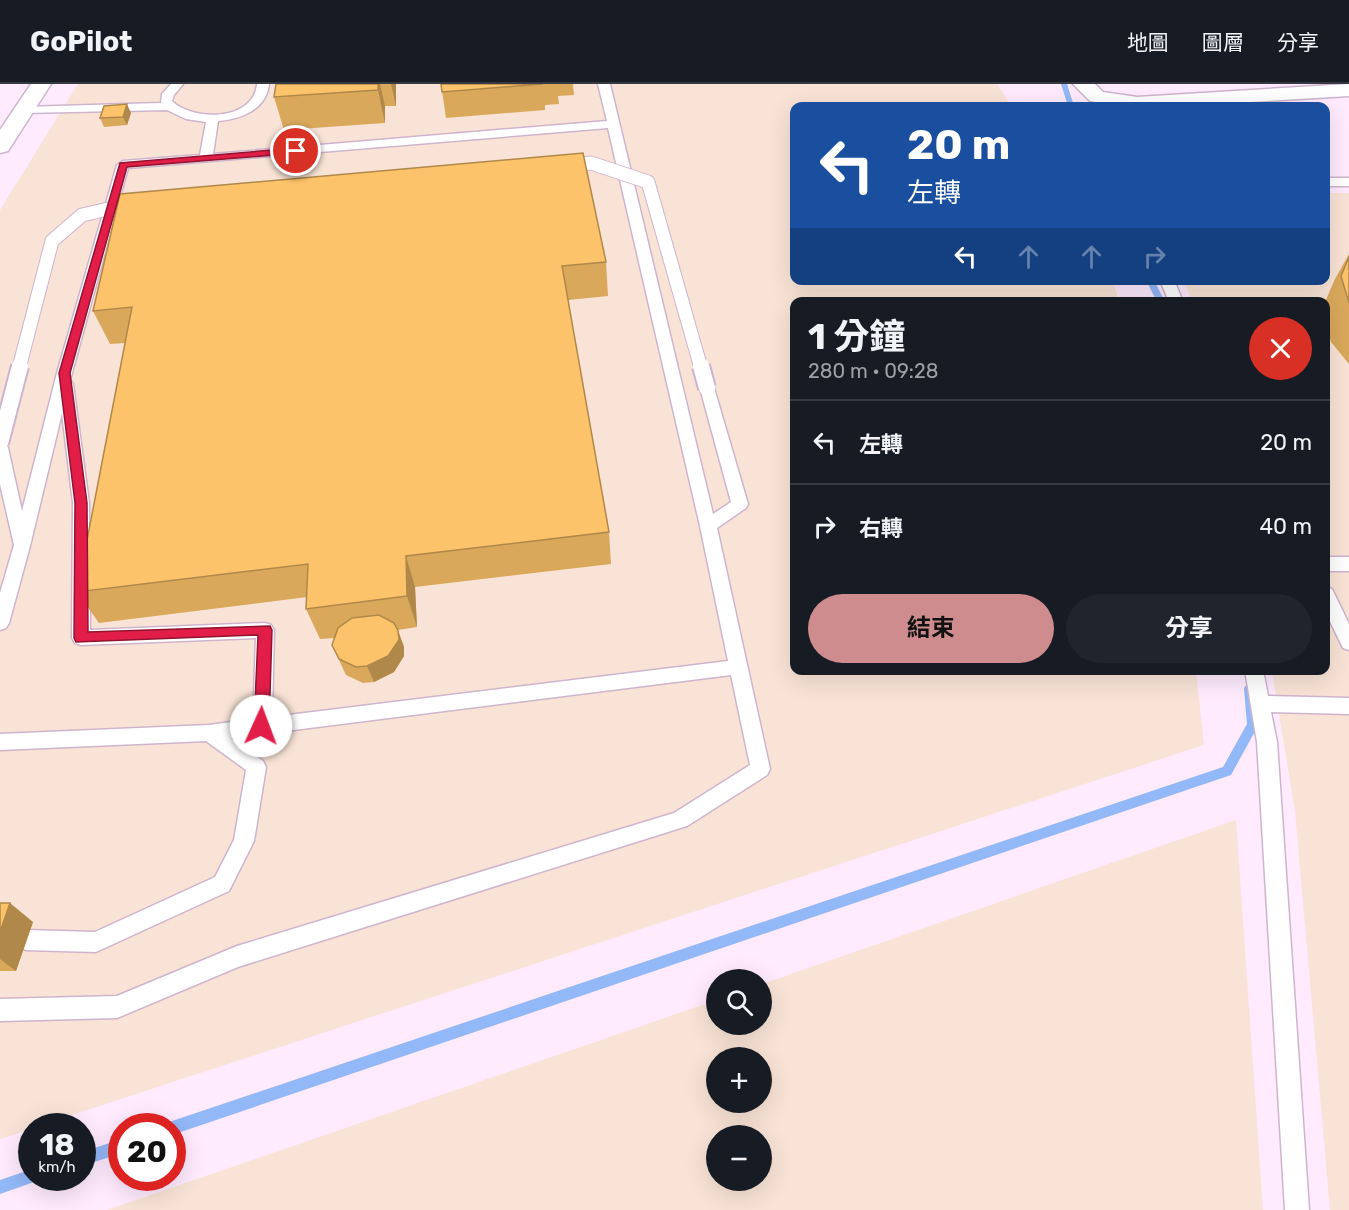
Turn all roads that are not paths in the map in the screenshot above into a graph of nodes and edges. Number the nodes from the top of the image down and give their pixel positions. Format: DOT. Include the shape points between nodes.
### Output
graph roads {
  1 [pos="177,84"];
  2 [pos="263,84"];
  3 [pos="604,84"];
  4 [pos="1083,84"];
  5 [pos="1349,90"];
  6 [pos="32,98"];
  7 [pos="168,100"];
  8 [pos="1121,102"];
  9 [pos="1178,102"];
  10 [pos="212,119"];
  11 [pos="613,124"];
  12 [pos="0,146"];
  13 [pos="206,158"];
  14 [pos="544,167"];
  15 [pos="1330,182"];
  16 [pos="1349,182"];
  17 [pos="152,200"];
  18 [pos="64,373"];
  19 [pos="0,446"];
  20 [pos="708,526"];
  21 [pos="22,546"];
  22 [pos="1330,564"];
  23 [pos="1349,564"];
  24 [pos="1330,602"];
  25 [pos="0,623"];
  26 [pos="1349,642"];
  27 [pos="737,667"];
  28 [pos="1255,675"];
  29 [pos="1259,704"];
  30 [pos="1349,706"];
  31 [pos="261,726"];
  32 [pos="208,733"];
  33 [pos="0,742"];
  34 [pos="26,940"];
  35 [pos="0,1011"];
  36 [pos="1297,1210"];
  1 -- 7 [label="lane"];
  2 -- 10 [label="lane" via="261,98 254,105"];
  3 -- 11 [label="lane"];
  4 -- 8 [label="street" via="1097,97"];
  5 -- 9 [label="street"];
  6 -- 7 [label="lane"];
  6 -- 12 [label="street"];
  7 -- 10 [label="lane" via="171,110 180,115"];
  10 -- 13 [label="lane"];
  11 -- 13 [label="lane"];
  11 -- 20 [label="lane"];
  13 -- 18 [label="lane" via="123,165"];
  14 -- 20 [label="lane, bridge" via="591,163 648,182 740,504"];
  15 -- 16 [label="lane"];
  17 -- 19 [label="lane, bridge" via="82,215 52,241"];
  18 -- 21 [label="lane"];
  18 -- 31 [label="lane" via="81,503 81,638 265,630"];
  19 -- 21 [label="lane"];
  20 -- 27 [label="lane"];
  21 -- 25 [label="lane"];
  22 -- 23 [label="lane"];
  24 -- 26 [label="lane"];
  27 -- 31 [label="lane"];
  27 -- 35 [label="lane" via="760,770 680,819 237,957 117,1007"];
  28 -- 29 [label="lane"];
  29 -- 30 [label="lane"];
  29 -- 36 [label="lane" via="1267,742"];
  31 -- 32 [label="lane"];
  32 -- 33 [label="lane"];
  32 -- 34 [label="lane" via="256,767 244,841 222,884 96,942"];
}
